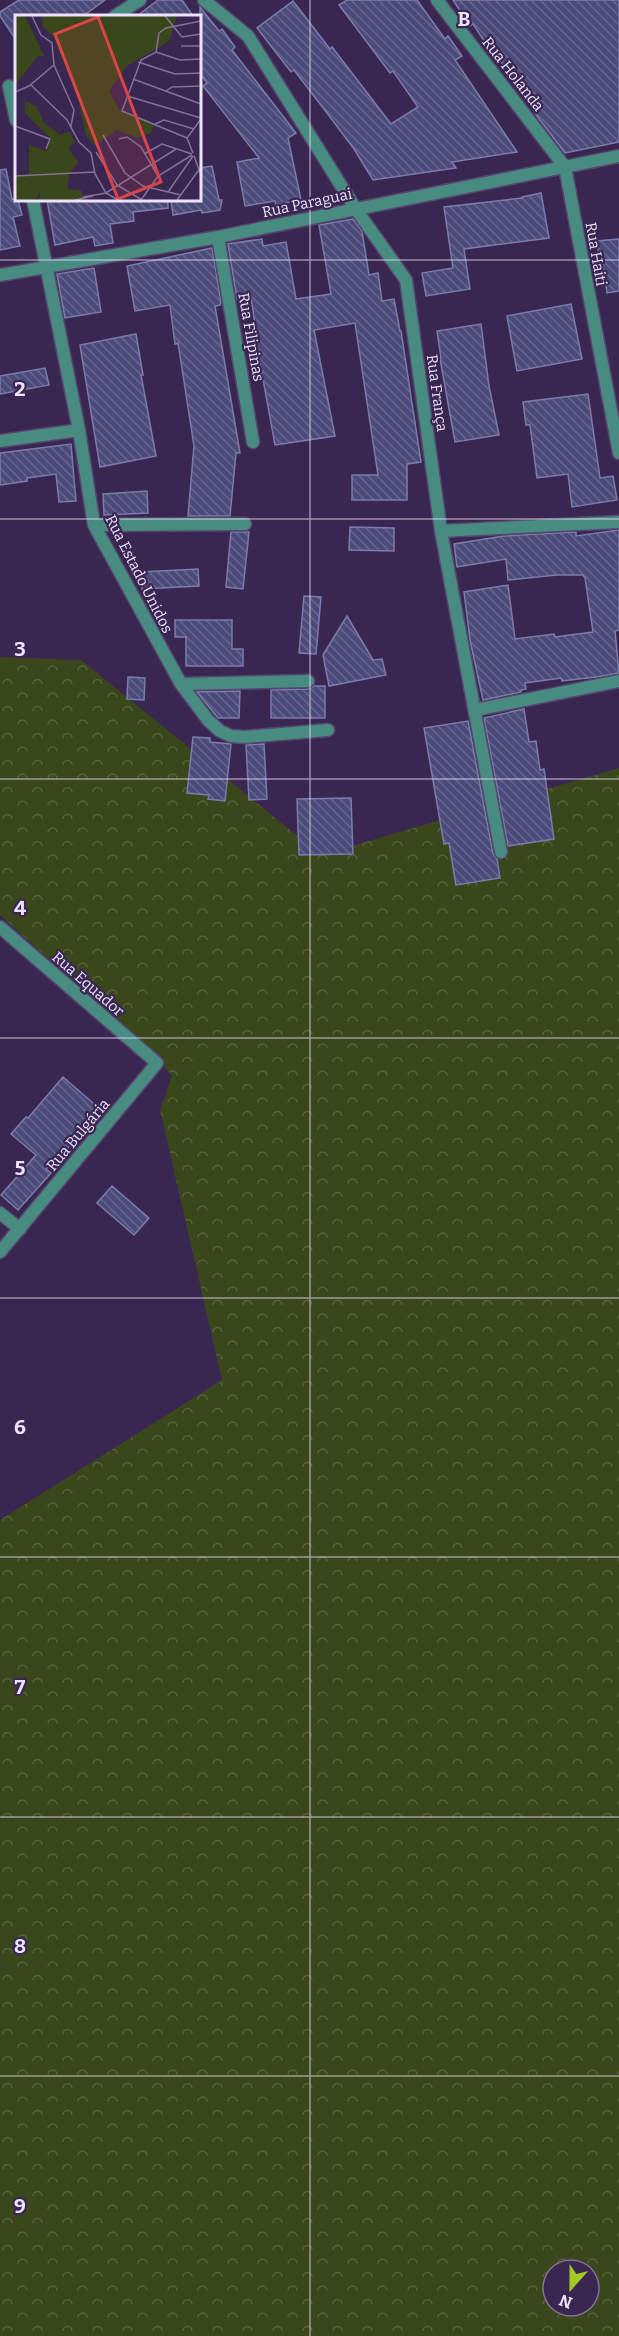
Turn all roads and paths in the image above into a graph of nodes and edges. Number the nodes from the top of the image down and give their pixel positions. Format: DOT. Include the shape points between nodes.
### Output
graph roads {
  1 [pos="140,0"];
  2 [pos="204,0"];
  3 [pos="437,0"];
  4 [pos="117,15"];
  5 [pos="9,85"];
  6 [pos="15,115"];
  7 [pos="619,156"];
  8 [pos="565,167"];
  9 [pos="33,201"];
  10 [pos="356,208"];
  11 [pos="218,237"];
  12 [pos="47,266"];
  13 [pos="0,275"];
  14 [pos="79,430"];
  15 [pos="0,441"];
  16 [pos="253,442"];
  17 [pos="619,453"];
  18 [pos="619,522"];
  19 [pos="245,524"];
  20 [pos="94,525"];
  21 [pos="441,531"];
  22 [pos="308,681"];
  23 [pos="619,681"];
  24 [pos="181,684"];
  25 [pos="475,710"];
  26 [pos="328,730"];
  27 [pos="501,852"];
  28 [pos="0,927"];
  29 [pos="157,1064"];
  30 [pos="0,1213"];
  31 [pos="20,1229"];
  32 [pos="0,1252"];
  1 -- 4 [label="street"];
  2 -- 10 [label="street, Rua França" via="248,36"];
  3 -- 8 [label="street, Rua Holanda"];
  5 -- 6 [label="street"];
  7 -- 8 [label="street, Rua Paraguai"];
  8 -- 10 [label="street, Rua Paraguai"];
  8 -- 17 [label="street, Rua Haiti"];
  9 -- 12 [label="street, Rua Estado Unidos"];
  10 -- 11 [label="street, Rua Paraguai"];
  10 -- 21 [label="street, Rua França" via="406,280"];
  11 -- 12 [label="street, Rua Paraguai"];
  11 -- 16 [label="street, Rua Filipinas"];
  12 -- 13 [label="street, Rua Paraguai"];
  12 -- 14 [label="street, Rua Estado Unidos"];
  14 -- 15 [label="street"];
  14 -- 20 [label="street, Rua Estado Unidos"];
  18 -- 21 [label="street"];
  19 -- 20 [label="street"];
  20 -- 24 [label="street, Rua Estado Unidos"];
  21 -- 25 [label="street, Rua França"];
  22 -- 24 [label="street"];
  23 -- 25 [label="street"];
  24 -- 26 [label="street, Rua Estado Unidos" via="208,720 231,736"];
  25 -- 27 [label="street, Rua França"];
  28 -- 29 [label="street, Rua Equador"];
  29 -- 31 [label="street, Rua Bulgária"];
  30 -- 31 [label="street"];
  31 -- 32 [label="street, Rua Bulgária"];
}
